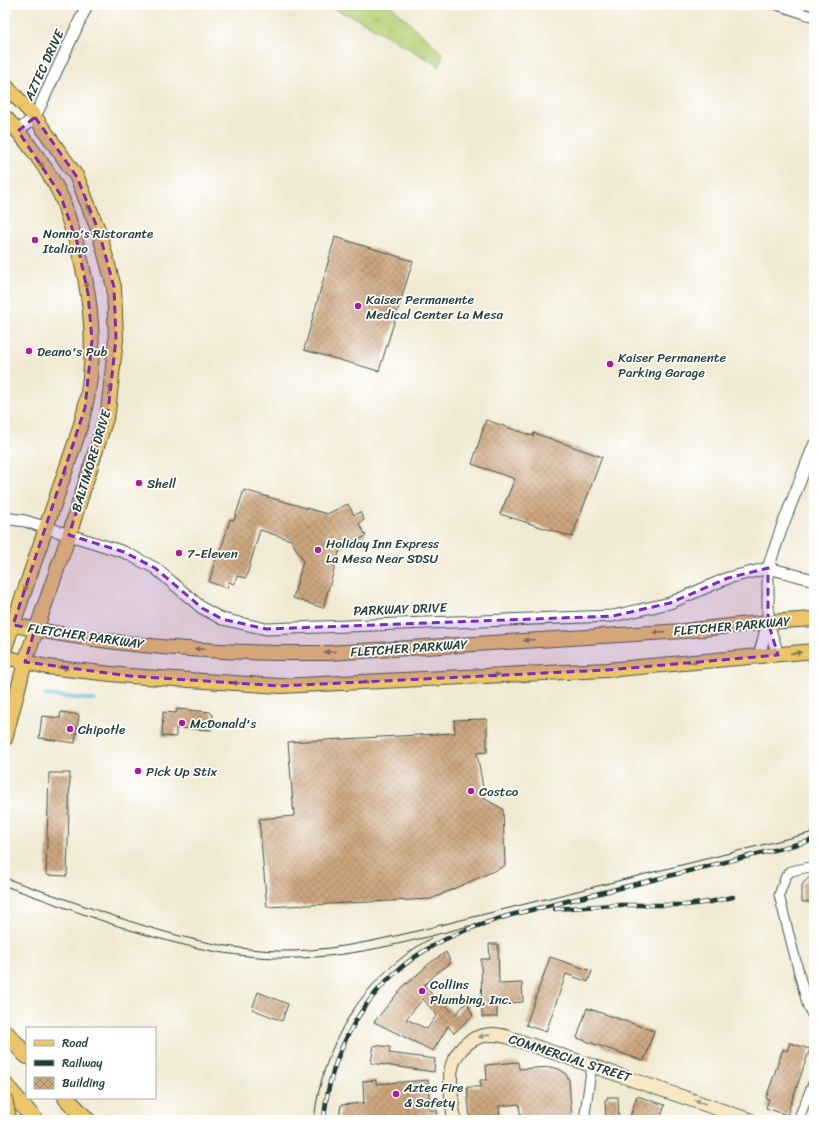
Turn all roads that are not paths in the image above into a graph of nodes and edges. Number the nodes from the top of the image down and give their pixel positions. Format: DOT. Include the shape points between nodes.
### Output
graph roads {
  1 [pos="87,5"];
  2 [pos="777,5"];
  3 [pos="814,18"];
  4 [pos="5,85"];
  5 [pos="5,117"];
  6 [pos="35,117"];
  7 [pos="18,131"];
  8 [pos="814,445"];
  9 [pos="5,518"];
  10 [pos="46,528"];
  11 [pos="69,535"];
  12 [pos="768,568"];
  13 [pos="814,580"];
  14 [pos="814,619"];
  15 [pos="768,622"];
  16 [pos="9,624"];
  17 [pos="35,630"];
  18 [pos="5,648"];
  19 [pos="814,651"];
  20 [pos="778,655"];
  21 [pos="759,656"];
  22 [pos="5,657"];
  23 [pos="25,662"];
  24 [pos="5,739"];
  25 [pos="814,866"];
  26 [pos="814,1019"];
  27 [pos="6,1033"];
  28 [pos="26,1055"];
  29 [pos="592,1064"];
  30 [pos="814,1081"];
  31 [pos="5,1084"];
  32 [pos="5,1097"];
  33 [pos="67,1099"];
  34 [pos="5,1113"];
  35 [pos="86,1118"];
  36 [pos="10,1120"];
  37 [pos="36,1120"];
  38 [pos="454,1120"];
  39 [pos="584,1120"];
  40 [pos="750,1120"];
  41 [pos="798,1120"];
  1 -- 6 [label="street, AZTEC DRIVE"];
  2 -- 3 [label="street"];
  4 -- 6 [label="main road, BALTIMORE DRIVE"];
  5 -- 7 [label="main road, BALTIMORE DRIVE"];
  6 -- 7 [label="street, AZTEC DRIVE"];
  11 -- 6 [label="main road, BALTIMORE DRIVE, one-way" via="108,412 116,339 114,287 99,232 77,178"];
  7 -- 10 [label="main road, BALTIMORE DRIVE, one-way" via="60,194 77,242 88,294 92,340 85,408"];
  8 -- 12 [label="street"];
  9 -- 10 [label="street, PARKWAY DRIVE" via="25,520"];
  10 -- 11 [label="street, PARKWAY DRIVE"];
  10 -- 16 [label="main road, BALTIMORE DRIVE, one-way"];
  11 -- 12 [label="street, PARKWAY DRIVE" via="124,552 155,568 202,608 222,619 266,629 613,616 670,603 728,578"];
  11 -- 17 [label="main road, BALTIMORE DRIVE"];
  12 -- 13 [label="street, PARKWAY DRIVE"];
  12 -- 15 [label="street"];
  14 -- 15 [label="main road, FLETCHER PARKWAY"];
  15 -- 17 [label="main road, FLETCHER PARKWAY, one-way" via="683,631 313,653 137,645"];
  15 -- 20 [label="street"];
  15 -- 21 [label="street"];
  16 -- 17 [label="main road, FLETCHER PARKWAY"];
  16 -- 18 [label="main road, BALTIMORE DRIVE"];
  17 -- 23 [label="main road, BALTIMORE DRIVE"];
  20 -- 19 [label="main road, one-way"];
  20 -- 21 [label="main road"];
  23 -- 21 [label="main road, one-way" via="47,667 130,676 280,686 607,670"];
  22 -- 23 [label="main road"];
  23 -- 24 [label="main road, BALTIMORE DRIVE"];
  25 -- 26 [label="street" via="791,871 786,876 779,895 807,1004"];
  27 -- 28 [label="highway"];
  29 -- 38 [label="main road, COMMERCIAL STREET, one-way" via="508,1036 496,1034 477,1037 460,1050 451,1070"];
  29 -- 39 [label="street"];
  40 -- 29 [label="main road, COMMERCIAL STREET, one-way"];
  30 -- 41 [label="street"];
  31 -- 37 [label="highway"];
  32 -- 36 [label="main road, bridge"];
  33 -- 35 [label="highway"];
  34 -- 36 [label="highway"];
}
